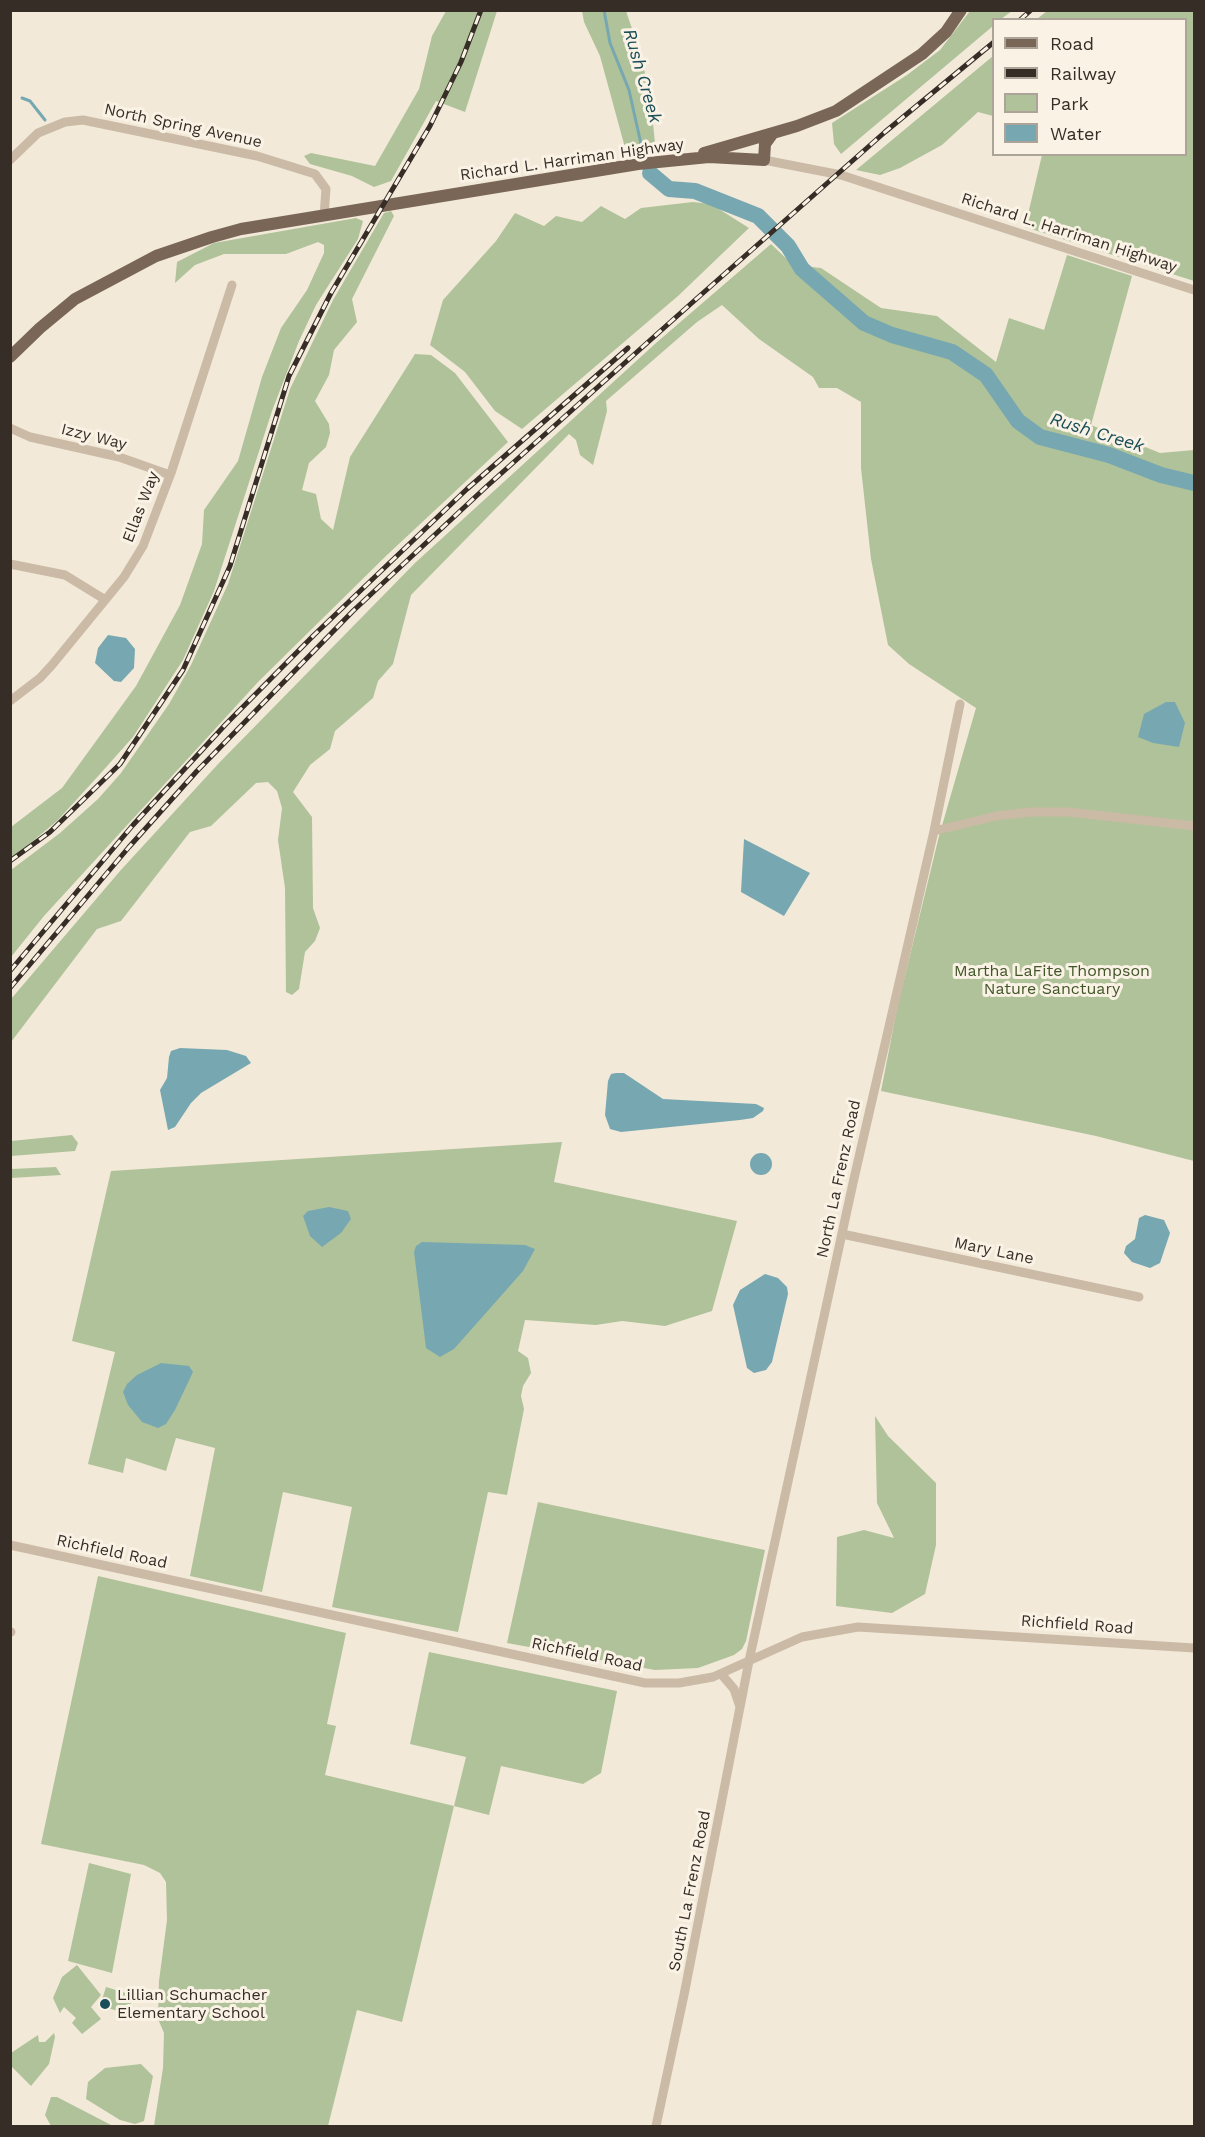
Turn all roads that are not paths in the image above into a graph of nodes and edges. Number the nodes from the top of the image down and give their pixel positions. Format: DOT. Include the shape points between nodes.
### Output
graph roads {
  1 [pos="961,10"];
  2 [pos="773,133"];
  3 [pos="689,158"];
  4 [pos="10,160"];
  5 [pos="764,160"];
  6 [pos="324,216"];
  7 [pos="232,285"];
  8 [pos="1194,290"];
  9 [pos="10,357"];
  10 [pos="10,428"];
  11 [pos="170,475"];
  12 [pos="10,564"];
  13 [pos="104,599"];
  14 [pos="10,701"];
  15 [pos="960,704"];
  16 [pos="1194,826"];
  17 [pos="934,831"];
  18 [pos="842,1234"];
  19 [pos="1139,1297"];
  20 [pos="10,1545"];
  21 [pos="1194,1648"];
  22 [pos="749,1661"];
  23 [pos="722,1675"];
  24 [pos="741,1709"];
  25 [pos="656,2127"];
  1 -- 2 [label="main road" via="946,32 922,54 867,93 818,119"];
  2 -- 3 [label="main road"];
  2 -- 5 [label="main road" via="765,144"];
  3 -- 5 [label="main road, Richard L. Harriman Highway"];
  3 -- 6 [label="main road, Richard L. Harriman Highway"];
  4 -- 6 [label="street, North Spring Avenue" via="33,137 53,126 77,120 100,123 257,156 315,174 326,189"];
  5 -- 8 [label="street, Richard L. Harriman Highway" via="841,176"];
  6 -- 9 [label="main road, Richard L. Harriman Highway" via="241,229 156,256 75,300"];
  7 -- 11 [label="street, Ellas Way"];
  10 -- 11 [label="street, Izzy Way"];
  11 -- 13 [label="street, Ellas Way" via="134,564"];
  12 -- 13 [label="street" via="65,575"];
  13 -- 14 [label="street, Ellas Way" via="40,678"];
  15 -- 17 [label="street, North La Frenz Road"];
  16 -- 17 [label="street" via="1069,812 1030,812"];
  17 -- 18 [label="street, North La Frenz Road"];
  18 -- 19 [label="street, Mary Lane"];
  18 -- 22 [label="street, North La Frenz Road"];
  20 -- 23 [label="street, Richfield Road" via="627,1680 679,1683"];
  21 -- 22 [label="street, Richfield Road" via="858,1626 802,1637"];
  22 -- 23 [label="street, Richfield Road"];
  22 -- 24 [label="street, South La Frenz Road"];
  23 -- 24 [label="street" via="734,1689"];
  24 -- 25 [label="street, South La Frenz Road"];
}
